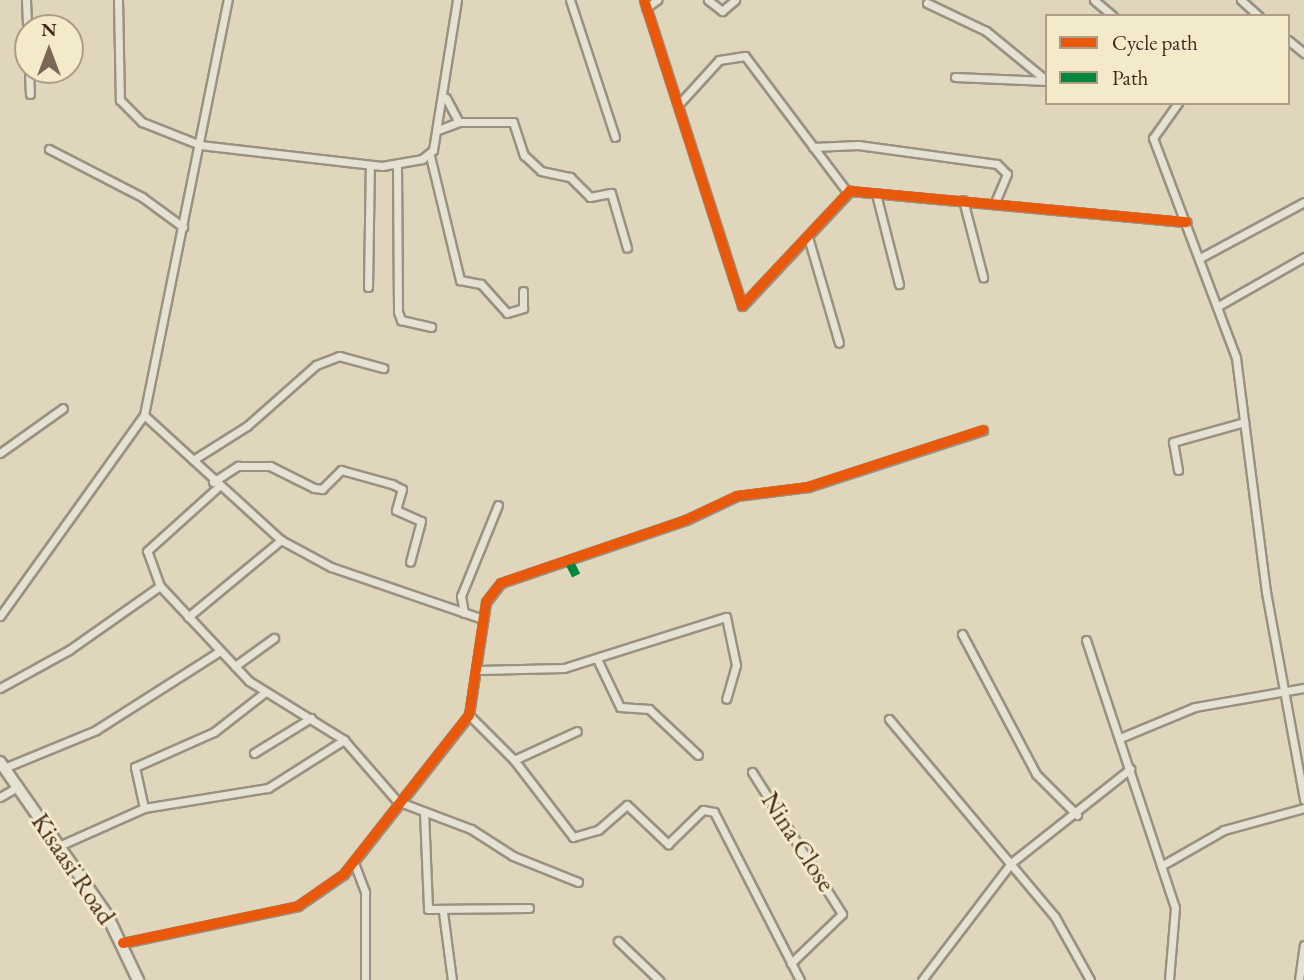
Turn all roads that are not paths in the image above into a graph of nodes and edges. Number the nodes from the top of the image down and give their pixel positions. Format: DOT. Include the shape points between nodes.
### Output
graph roads {
  1 [pos="26,0"];
  2 [pos="118,0"];
  3 [pos="228,0"];
  4 [pos="457,0"];
  5 [pos="570,0"];
  6 [pos="657,0"];
  7 [pos="708,0"];
  8 [pos="734,0"];
  9 [pos="1095,0"];
  10 [pos="1241,0"];
  11 [pos="927,3"];
  12 [pos="645,4"];
  13 [pos="1111,14"];
  14 [pos="1257,14"];
  15 [pos="1290,42"];
  16 [pos="1304,53"];
  17 [pos="955,77"];
  18 [pos="1045,79"];
  19 [pos="1045,81"];
  20 [pos="30,94"];
  21 [pos="446,98"];
  22 [pos="679,104"];
  23 [pos="1177,105"];
  24 [pos="459,122"];
  25 [pos="438,130"];
  26 [pos="615,137"];
  27 [pos="200,145"];
  28 [pos="813,148"];
  29 [pos="48,149"];
  30 [pos="430,156"];
  31 [pos="370,165"];
  32 [pos="397,165"];
  33 [pos="847,192"];
  34 [pos="876,194"];
  35 [pos="963,200"];
  36 [pos="995,202"];
  37 [pos="1304,202"];
  38 [pos="1186,222"];
  39 [pos="183,227"];
  40 [pos="808,237"];
  41 [pos="627,248"];
  42 [pos="1304,257"];
  43 [pos="1200,258"];
  44 [pos="984,277"];
  45 [pos="899,284"];
  46 [pos="368,287"];
  47 [pos="523,291"];
  48 [pos="1220,305"];
  49 [pos="431,327"];
  50 [pos="839,343"];
  51 [pos="383,368"];
  52 [pos="64,408"];
  53 [pos="144,415"];
  54 [pos="1244,422"];
  55 [pos="983,430"];
  56 [pos="0,453"];
  57 [pos="192,460"];
  58 [pos="1178,470"];
  59 [pos="216,484"];
  60 [pos="498,505"];
  61 [pos="281,540"];
  62 [pos="410,562"];
  63 [pos="160,586"];
  64 [pos="464,613"];
  65 [pos="0,615"];
  66 [pos="188,617"];
  67 [pos="483,620"];
  68 [pos="962,634"];
  69 [pos="274,638"];
  70 [pos="1086,640"];
  71 [pos="220,651"];
  72 [pos="597,659"];
  73 [pos="235,666"];
  74 [pos="478,670"];
  75 [pos="0,688"];
  76 [pos="1304,688"];
  77 [pos="1287,692"];
  78 [pos="264,693"];
  79 [pos="726,699"];
  80 [pos="469,715"];
  81 [pos="311,718"];
  82 [pos="889,719"];
  83 [pos="577,731"];
  84 [pos="1120,738"];
  85 [pos="344,740"];
  86 [pos="254,753"];
  87 [pos="698,755"];
  88 [pos="514,760"];
  89 [pos="2,765"];
  90 [pos="1130,769"];
  91 [pos="752,772"];
  92 [pos="17,787"];
  93 [pos="0,797"];
  94 [pos="1304,800"];
  95 [pos="397,801"];
  96 [pos="144,808"];
  97 [pos="1304,808"];
  98 [pos="424,812"];
  99 [pos="1076,815"];
  100 [pos="61,845"];
  101 [pos="354,863"];
  102 [pos="1011,863"];
  103 [pos="1161,866"];
  104 [pos="578,882"];
  105 [pos="529,908"];
  106 [pos="443,912"];
  107 [pos="618,942"];
  108 [pos="123,943"];
  109 [pos="1304,945"];
  110 [pos="791,963"];
  111 [pos="138,980"];
  112 [pos="365,980"];
  113 [pos="452,980"];
  114 [pos="659,980"];
  115 [pos="800,980"];
  116 [pos="922,980"];
  117 [pos="1090,980"];
  118 [pos="1169,980"];
  119 [pos="1299,980"];
  1 -- 20 [label="street"];
  2 -- 27 [label="street" via="121,106"];
  3 -- 27 [label="street"];
  4 -- 21 [label="street"];
  5 -- 26 [label="street"];
  6 -- 12 [label="street"];
  7 -- 8 [label="street" via="722,11"];
  9 -- 13 [label="street"];
  10 -- 14 [label="street"];
  11 -- 18 [label="street" via="986,31"];
  12 -- 22 [label="street"];
  15 -- 16 [label="street"];
  17 -- 19 [label="street"];
  21 -- 24 [label="street"];
  21 -- 25 [label="street"];
  22 -- 28 [label="street" via="719,60 739,54"];
  22 -- 40 [label="street" via="739,305 753,301"];
  23 -- 38 [label="street" via="1153,138"];
  24 -- 25 [label="street"];
  24 -- 41 [label="street" via="513,122 524,155 541,172 570,177 590,197 611,193"];
  25 -- 30 [label="street"];
  27 -- 31 [label="street"];
  27 -- 39 [label="street"];
  28 -- 33 [label="street"];
  28 -- 36 [label="street" via="858,145 997,164 1007,174"];
  29 -- 39 [label="street" via="142,197"];
  30 -- 32 [label="street"];
  30 -- 47 [label="street" via="460,280 481,284 507,313 523,307"];
  31 -- 32 [label="street"];
  31 -- 46 [label="street"];
  32 -- 49 [label="street" via="398,312 401,320"];
  33 -- 34 [label="street"];
  33 -- 40 [label="street"];
  34 -- 35 [label="street"];
  34 -- 45 [label="street"];
  35 -- 36 [label="street"];
  35 -- 44 [label="street"];
  36 -- 38 [label="street"];
  37 -- 43 [label="street"];
  38 -- 43 [label="street"];
  39 -- 53 [label="street"];
  40 -- 50 [label="street"];
  42 -- 48 [label="street"];
  43 -- 48 [label="street"];
  48 -- 54 [label="street"];
  51 -- 57 [label="street" via="339,356 316,365 247,426"];
  52 -- 56 [label="street"];
  53 -- 57 [label="street"];
  53 -- 65 [label="street"];
  54 -- 58 [label="street" via="1173,442"];
  54 -- 77 [label="street" via="1266,592"];
  55 -- 67 [label="street" via="808,487 737,496 686,520 512,577 488,594"];
  57 -- 59 [label="street"];
  59 -- 61 [label="street"];
  59 -- 62 [label="street" via="238,466 270,466 322,489 341,470 392,484 402,489 396,510 421,521"];
  59 -- 63 [label="street" via="147,551"];
  60 -- 64 [label="street" via="461,596"];
  61 -- 64 [label="street" via="331,567"];
  61 -- 66 [label="street"];
  63 -- 66 [label="street"];
  63 -- 75 [label="street" via="69,650"];
  64 -- 67 [label="street"];
  66 -- 71 [label="street"];
  67 -- 74 [label="street"];
  68 -- 99 [label="street" via="1032,767"];
  69 -- 73 [label="street"];
  70 -- 84 [label="street"];
  71 -- 73 [label="street"];
  71 -- 89 [label="street" via="96,730"];
  72 -- 74 [label="street" via="551,670"];
  72 -- 79 [label="street" via="726,617 736,665"];
  72 -- 87 [label="street" via="620,708 649,709"];
  73 -- 78 [label="street"];
  74 -- 80 [label="street"];
  76 -- 77 [label="street"];
  77 -- 84 [label="street" via="1195,707"];
  77 -- 94 [label="street"];
  78 -- 81 [label="street"];
  78 -- 96 [label="street" via="214,732 135,767"];
  80 -- 88 [label="street"];
  80 -- 95 [label="street"];
  81 -- 85 [label="street"];
  81 -- 86 [label="street"];
  82 -- 102 [label="street"];
  83 -- 88 [label="street"];
  84 -- 90 [label="street"];
  85 -- 95 [label="street"];
  85 -- 96 [label="street" via="303,770 252,794"];
  88 -- 110 [label="street" via="577,838 627,805 668,844 702,810 715,812"];
  89 -- 92 [label="main road, Kisaasi Road"];
  90 -- 99 [label="street"];
  90 -- 103 [label="street"];
  91 -- 110 [label="street, Nina Close" via="842,914"];
  92 -- 93 [label="street"];
  92 -- 100 [label="main road, Kisaasi Road"];
  95 -- 98 [label="street"];
  95 -- 101 [label="street"];
  96 -- 100 [label="street"];
  97 -- 103 [label="street" via="1212,835"];
  98 -- 104 [label="street"];
  98 -- 106 [label="street" via="425,903"];
  99 -- 102 [label="street"];
  100 -- 108 [label="main road, Kisaasi Road"];
  101 -- 108 [label="street" via="298,906"];
  101 -- 112 [label="street" via="365,892"];
  102 -- 116 [label="street"];
  102 -- 117 [label="street" via="1066,932"];
  103 -- 118 [label="street" via="1176,914"];
  105 -- 106 [label="street"];
  106 -- 113 [label="street"];
  107 -- 114 [label="street"];
  108 -- 111 [label="main road, Kisaasi Road"];
  109 -- 119 [label="street"];
  110 -- 115 [label="street"];
}
